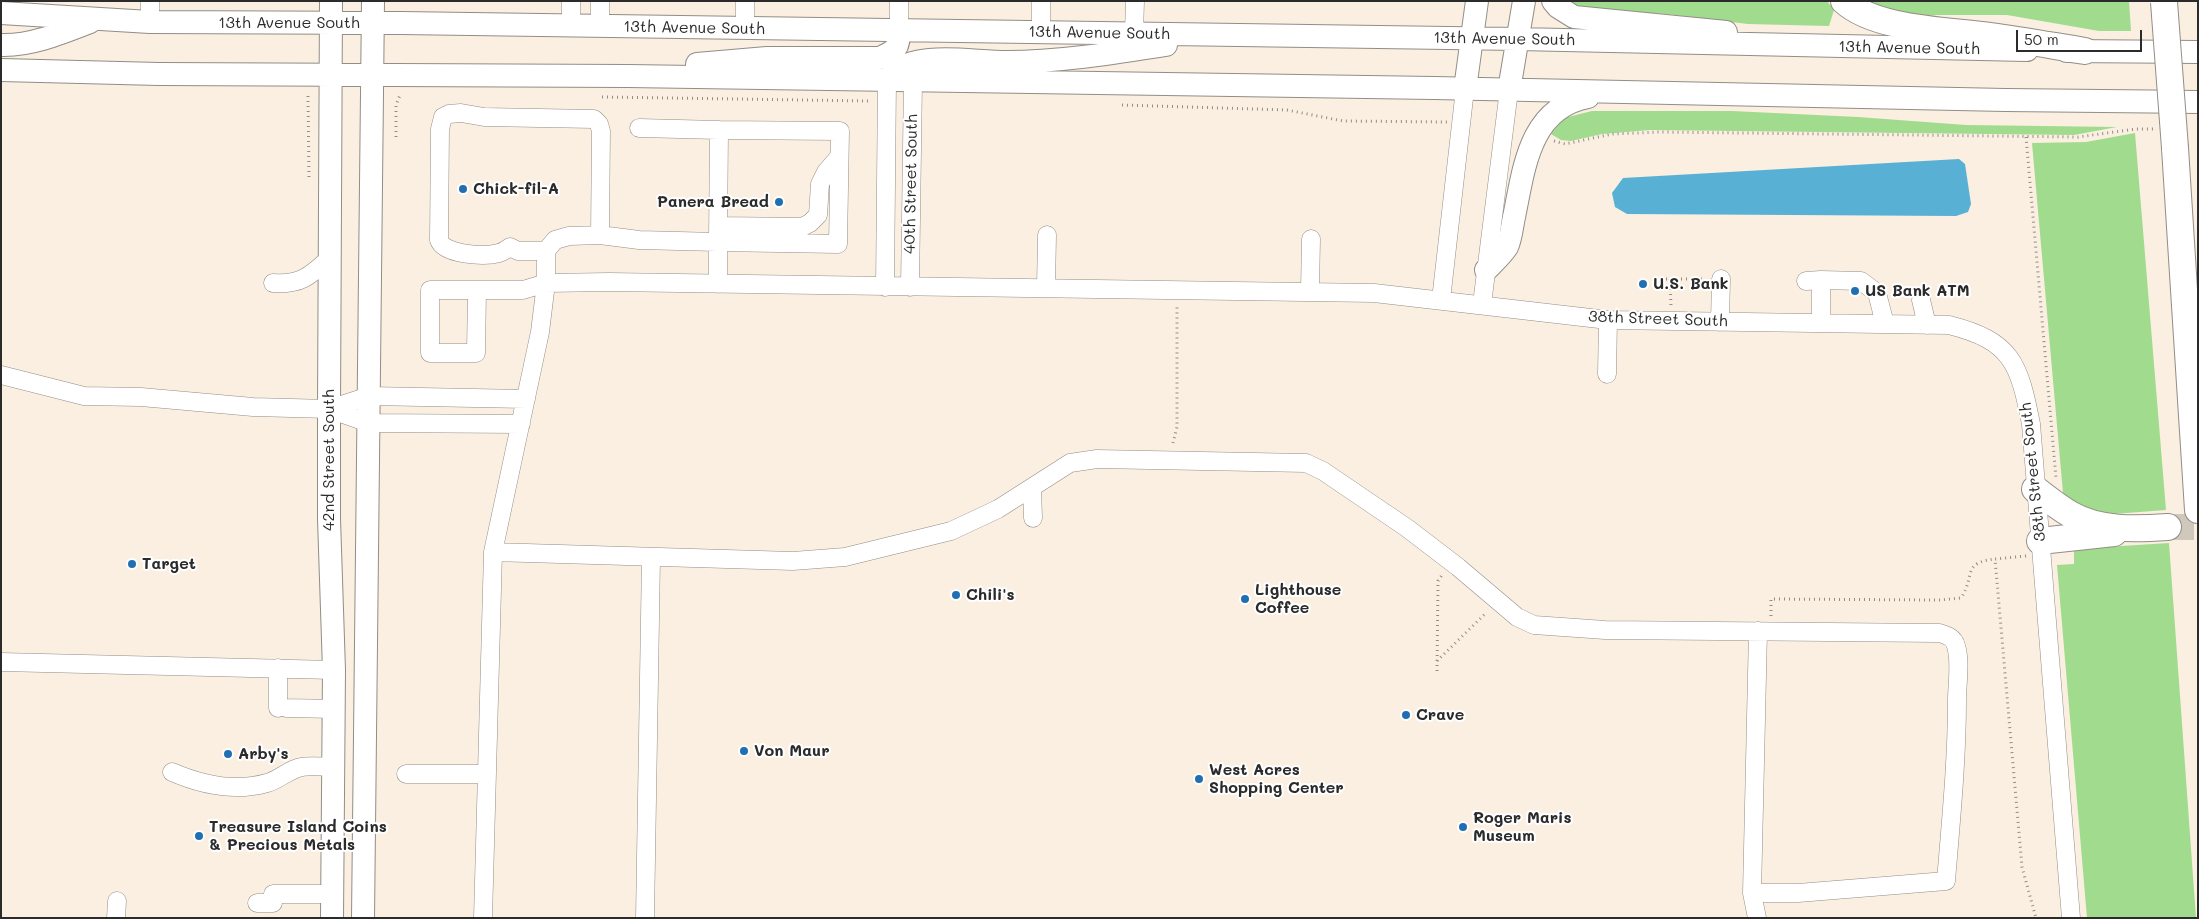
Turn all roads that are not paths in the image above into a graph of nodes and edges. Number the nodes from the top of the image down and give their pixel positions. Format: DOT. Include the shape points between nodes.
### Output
graph roads {
  1 [pos="571,1"];
  2 [pos="600,1"];
  3 [pos="745,1"];
  4 [pos="899,1"];
  5 [pos="1041,1"];
  6 [pos="1134,1"];
  7 [pos="1477,1"];
  8 [pos="1524,1"];
  9 [pos="1553,1"];
  10 [pos="1844,1"];
  11 [pos="2164,2"];
  12 [pos="150,12"];
  13 [pos="331,12"];
  14 [pos="373,12"];
  15 [pos="1,13"];
  16 [pos="96,20"];
  17 [pos="571,26"];
  18 [pos="600,27"];
  19 [pos="745,28"];
  20 [pos="899,30"];
  21 [pos="1041,32"];
  22 [pos="1134,33"];
  23 [pos="1234,35"];
  24 [pos="1472,38"];
  25 [pos="1518,39"];
  26 [pos="1,45"];
  27 [pos="1821,47"];
  28 [pos="2085,52"];
  29 [pos="2198,52"];
  30 [pos="1,70"];
  31 [pos="330,75"];
  32 [pos="372,75"];
  33 [pos="628,76"];
  34 [pos="887,80"];
  35 [pos="913,80"];
  36 [pos="1465,89"];
  37 [pos="1509,90"];
  38 [pos="1612,92"];
  39 [pos="2198,102"];
  40 [pos="639,128"];
  41 [pos="719,130"];
  42 [pos="839,157"];
  43 [pos="718,234"];
  44 [pos="600,235"];
  45 [pos="1047,235"];
  46 [pos="1311,239"];
  47 [pos="546,251"];
  48 [pos="330,258"];
  49 [pos="1486,270"];
  50 [pos="1721,279"];
  51 [pos="273,283"];
  52 [pos="546,283"];
  53 [pos="718,284"];
  54 [pos="885,287"];
  55 [pos="910,287"];
  56 [pos="1046,288"];
  57 [pos="477,290"];
  58 [pos="1310,291"];
  59 [pos="1441,300"];
  60 [pos="1921,300"];
  61 [pos="1482,304"];
  62 [pos="1608,320"];
  63 [pos="1720,322"];
  64 [pos="1821,323"];
  65 [pos="1885,324"];
  66 [pos="1927,325"];
  67 [pos="1607,374"];
  68 [pos="1,375"];
  69 [pos="369,396"];
  70 [pos="526,399"];
  71 [pos="329,409"];
  72 [pos="369,423"];
  73 [pos="521,424"];
  74 [pos="2046,485"];
  75 [pos="1032,488"];
  76 [pos="2198,510"];
  77 [pos="1033,518"];
  78 [pos="2168,527"];
  79 [pos="2134,530"];
  80 [pos="2032,548"];
  81 [pos="493,552"];
  82 [pos="651,558"];
  83 [pos="1764,631"];
  84 [pos="1,662"];
  85 [pos="278,668"];
  86 [pos="334,670"];
  87 [pos="334,709"];
  88 [pos="333,766"];
  89 [pos="172,772"];
  90 [pos="406,774"];
  91 [pos="487,774"];
  92 [pos="1752,893"];
  93 [pos="332,894"];
  94 [pos="257,903"];
  95 [pos="332,918"];
  96 [pos="363,918"];
  97 [pos="483,918"];
  98 [pos="645,918"];
  99 [pos="1757,918"];
  100 [pos="2071,918"];
  1 -- 17 [label="street"];
  2 -- 18 [label="street"];
  3 -- 19 [label="street"];
  4 -- 20 [label="street"];
  5 -- 21 [label="street"];
  6 -- 22 [label="street"];
  7 -- 24 [label="main road"];
  8 -- 25 [label="main road"];
  9 -- 27 [label="main road" via="1574,17 1714,30"];
  10 -- 28 [label="highway" via="1854,10 1899,25 1993,36"];
  11 -- 76 [label="highway, bridge"];
  12 -- 13 [label="main road, 13th Avenue South"];
  12 -- 16 [label="main road, 13th Avenue South"];
  13 -- 14 [label="main road, 13th Avenue South"];
  13 -- 31 [label="main road, 42nd Street South"];
  14 -- 17 [label="main road, 13th Avenue South"];
  14 -- 32 [label="main road"];
  15 -- 16 [label="main road, 13th Avenue South"];
  16 -- 26 [label="main road" via="55,36"];
  17 -- 18 [label="main road, 13th Avenue South"];
  18 -- 19 [label="main road, 13th Avenue South"];
  19 -- 20 [label="main road, 13th Avenue South"];
  20 -- 21 [label="main road, 13th Avenue South"];
  20 -- 33 [label="main road" via="899,45 880,58 767,58 683,66"];
  21 -- 22 [label="main road, 13th Avenue South"];
  22 -- 23 [label="main road, 13th Avenue South"];
  23 -- 24 [label="main road, 13th Avenue South"];
  23 -- 34 [label="main road" via="1041,60 917,61 904,65"];
  24 -- 25 [label="main road, 13th Avenue South"];
  24 -- 36 [label="main road"];
  25 -- 27 [label="main road, 13th Avenue South"];
  25 -- 37 [label="main road"];
  27 -- 28 [label="main road, 13th Avenue South"];
  28 -- 29 [label="main road, 13th Avenue South"];
  30 -- 31 [label="main road"];
  31 -- 32 [label="main road"];
  31 -- 48 [label="main road, 42nd Street South"];
  32 -- 33 [label="main road"];
  32 -- 69 [label="main road"];
  33 -- 34 [label="main road"];
  34 -- 35 [label="main road"];
  34 -- 54 [label="street"];
  35 -- 36 [label="main road"];
  35 -- 55 [label="street, 40th Street South"];
  36 -- 37 [label="main road"];
  36 -- 59 [label="street"];
  37 -- 38 [label="main road"];
  37 -- 49 [label="street"];
  38 -- 39 [label="main road"];
  38 -- 49 [label="main road" via="1576,99 1561,106 1542,126 1526,161 1507,247"];
  40 -- 41 [label="street"];
  41 -- 42 [label="street" via="840,131"];
  41 -- 43 [label="street"];
  42 -- 43 [label="street" via="820,184 818,215 810,223 802,228"];
  42 -- 43 [label="street" via="838,244"];
  43 -- 44 [label="street" via="639,240"];
  43 -- 53 [label="street"];
  44 -- 47 [label="street" via="555,240"];
  44 -- 47 [label="street" via="601,131 594,119 484,117 461,113 443,117 440,129 441,246 448,250 480,253 499,253 510,247 518,251"];
  45 -- 56 [label="street"];
  46 -- 58 [label="street"];
  47 -- 52 [label="street"];
  48 -- 51 [label="street" via="310,276 295,283"];
  48 -- 71 [label="main road, 42nd Street South"];
  49 -- 61 [label="street"];
  50 -- 63 [label="street"];
  52 -- 53 [label="street, 38th Street South"];
  52 -- 57 [label="street, 38th Street South" via="524,290"];
  52 -- 70 [label="street"];
  53 -- 54 [label="street, 38th Street South"];
  54 -- 55 [label="street, 38th Street South"];
  55 -- 56 [label="street, 38th Street South"];
  56 -- 58 [label="street, 38th Street South"];
  58 -- 59 [label="street, 38th Street South"];
  59 -- 61 [label="street, 38th Street South"];
  60 -- 66 [label="street"];
  61 -- 62 [label="street, 38th Street South"];
  62 -- 63 [label="street, 38th Street South"];
  62 -- 67 [label="street"];
  63 -- 64 [label="street, 38th Street South"];
  64 -- 65 [label="street, 38th Street South"];
  64 -- 65 [label="street" via="1814,281 1861,281 1877,293"];
  65 -- 66 [label="street, 38th Street South"];
  66 -- 74 [label="street, 38th Street South" via="1949,325 1976,332 2008,355 2024,392"];
  68 -- 71 [label="street" via="84,396"];
  69 -- 70 [label="street"];
  69 -- 71 [label="street"];
  69 -- 72 [label="main road"];
  70 -- 73 [label="street"];
  71 -- 72 [label="street"];
  71 -- 86 [label="main road, 42nd Street South"];
  72 -- 73 [label="street"];
  72 -- 96 [label="main road"];
  73 -- 81 [label="street"];
  74 -- 79 [label="highway" via="2072,515 2089,522"];
  74 -- 80 [label="street, 38th Street South"];
  75 -- 77 [label="street"];
  75 -- 82 [label="street" via="998,509 951,531 845,557 793,562"];
  75 -- 83 [label="street" via="1054,471 1089,459 1306,463 1407,528 1517,617 1534,625 1606,630"];
  78 -- 79 [label="highway"];
  79 -- 80 [label="highway"];
  80 -- 100 [label="street, 38th Street South"];
  81 -- 82 [label="street"];
  81 -- 91 [label="street"];
  82 -- 98 [label="street"];
  83 -- 92 [label="street"];
  83 -- 92 [label="street" via="1939,632 1950,636 1956,644 1957,656 1955,774 1946,881 1798,893"];
  84 -- 85 [label="street"];
  85 -- 86 [label="street"];
  85 -- 87 [label="street" via="282,708"];
  86 -- 87 [label="main road, 42nd Street South"];
  87 -- 88 [label="main road, 42nd Street South"];
  88 -- 89 [label="street" via="301,767 265,784 237,787 201,783"];
  88 -- 93 [label="main road, 42nd Street South"];
  90 -- 91 [label="street"];
  91 -- 97 [label="street"];
  92 -- 99 [label="street"];
  93 -- 94 [label="street" via="273,894 273,903"];
  93 -- 95 [label="main road, 42nd Street South"];
}
